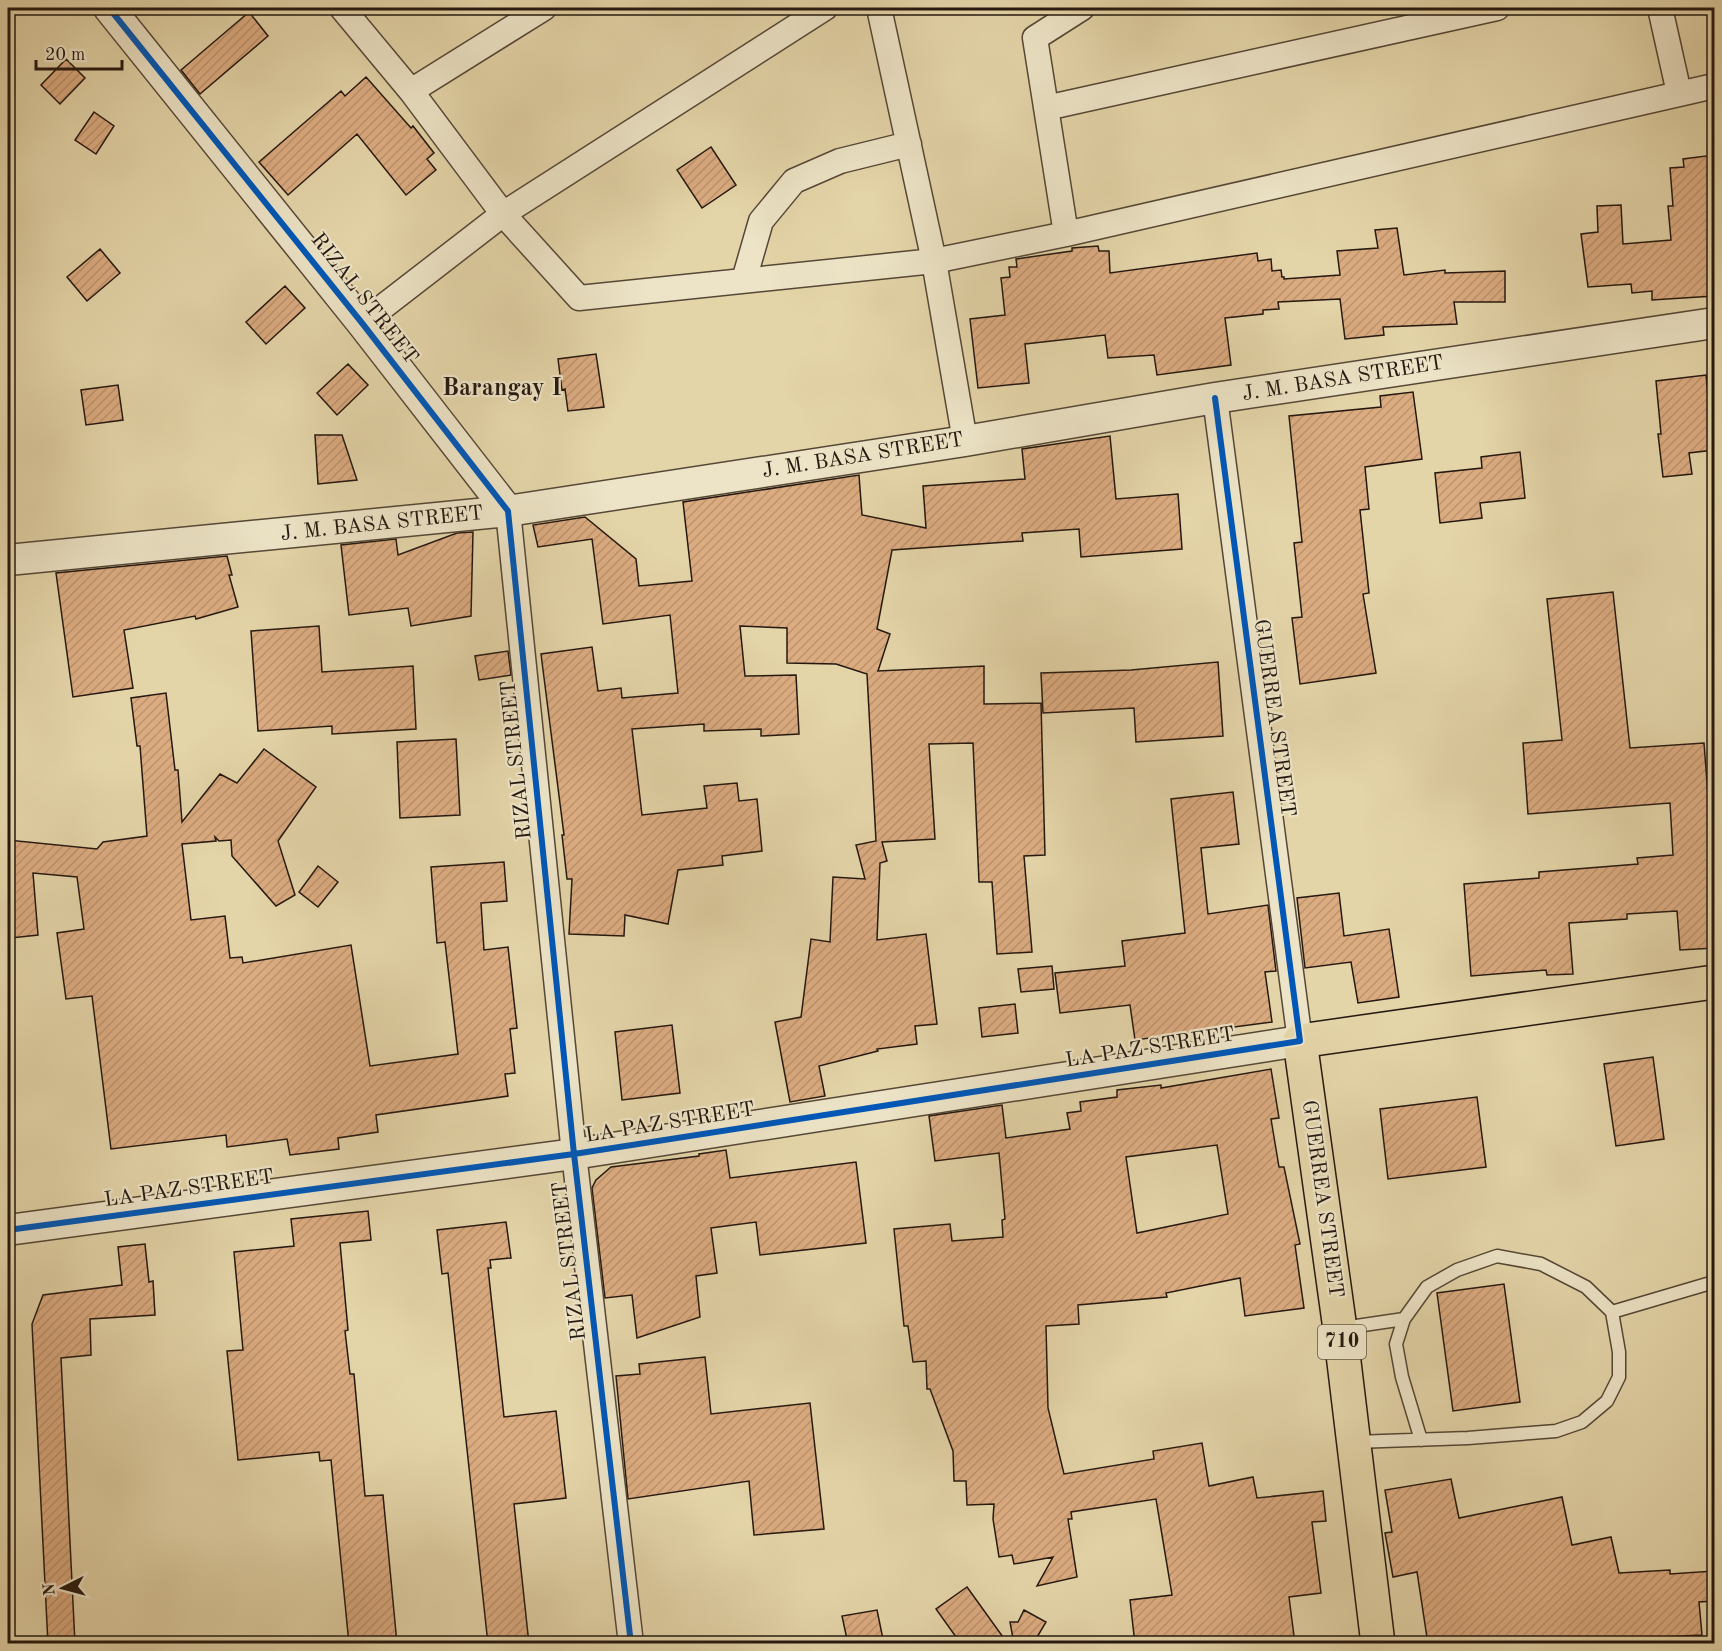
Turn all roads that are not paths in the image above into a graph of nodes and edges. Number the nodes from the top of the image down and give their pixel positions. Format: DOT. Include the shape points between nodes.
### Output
graph roads {
  1 [pos="109,8"];
  2 [pos="342,8"];
  3 [pos="544,8"];
  4 [pos="825,8"];
  5 [pos="879,8"];
  6 [pos="1082,8"];
  7 [pos="1497,8"];
  8 [pos="1660,8"];
  9 [pos="1714,86"];
  10 [pos="411,91"];
  11 [pos="1679,93"];
  12 [pos="1046,108"];
  13 [pos="909,144"];
  14 [pos="503,214"];
  15 [pos="1066,234"];
  16 [pos="934,261"];
  17 [pos="744,280"];
  18 [pos="362,323"];
  19 [pos="1714,323"];
  20 [pos="1215,398"];
  21 [pos="965,441"];
  22 [pos="508,511"];
  23 [pos="8,560"];
  24 [pos="1714,982"];
  25 [pos="1300,1041"];
  26 [pos="574,1154"];
  27 [pos="8,1230"];
  28 [pos="1714,1282"];
  29 [pos="1612,1312"];
  30 [pos="1404,1319"];
  31 [pos="1340,1329"];
  32 [pos="1421,1440"];
  33 [pos="1354,1442"];
  34 [pos="631,1644"];
  35 [pos="1378,1644"];
  1 -- 18 [label="street, RIZAL STREET"];
  2 -- 10 [label="street"];
  3 -- 10 [label="street"];
  4 -- 14 [label="street"];
  5 -- 13 [label="street"];
  6 -- 12 [label="street" via="1035,38"];
  7 -- 12 [label="street"];
  8 -- 11 [label="street"];
  9 -- 11 [label="street"];
  10 -- 14 [label="street"];
  11 -- 15 [label="street"];
  12 -- 15 [label="street"];
  13 -- 16 [label="street"];
  13 -- 17 [label="street" via="840,161 794,181 761,221"];
  14 -- 17 [label="street" via="579,297"];
  14 -- 18 [label="street"];
  15 -- 16 [label="street"];
  16 -- 17 [label="street"];
  16 -- 21 [label="street"];
  18 -- 22 [label="street, RIZAL STREET"];
  19 -- 20 [label="street, J. M. BASA STREET"];
  20 -- 21 [label="street, J. M. BASA STREET"];
  20 -- 25 [label="street, GUERREA STREET"];
  21 -- 22 [label="street, J. M. BASA STREET"];
  22 -- 23 [label="street, J. M. BASA STREET"];
  22 -- 26 [label="street, RIZAL STREET"];
  24 -- 25 [label="main road, LA PAZ STREET"];
  25 -- 26 [label="street, LA PAZ STREET"];
  25 -- 31 [label="main road, GUERREA STREET / 710"];
  26 -- 27 [label="street, LA PAZ STREET"];
  26 -- 34 [label="street, RIZAL STREET"];
  28 -- 29 [label="lane"];
  29 -- 30 [label="lane" via="1586,1287 1541,1264 1497,1256 1457,1270 1426,1287"];
  29 -- 32 [label="lane" via="1619,1377 1607,1401 1582,1422 1556,1431"];
  30 -- 31 [label="lane"];
  30 -- 32 [label="lane" via="1396,1344"];
  31 -- 33 [label="main road, GUERREA STREET / 710"];
  32 -- 33 [label="lane"];
  33 -- 35 [label="main road, GUERREA STREET / 710"];
}
